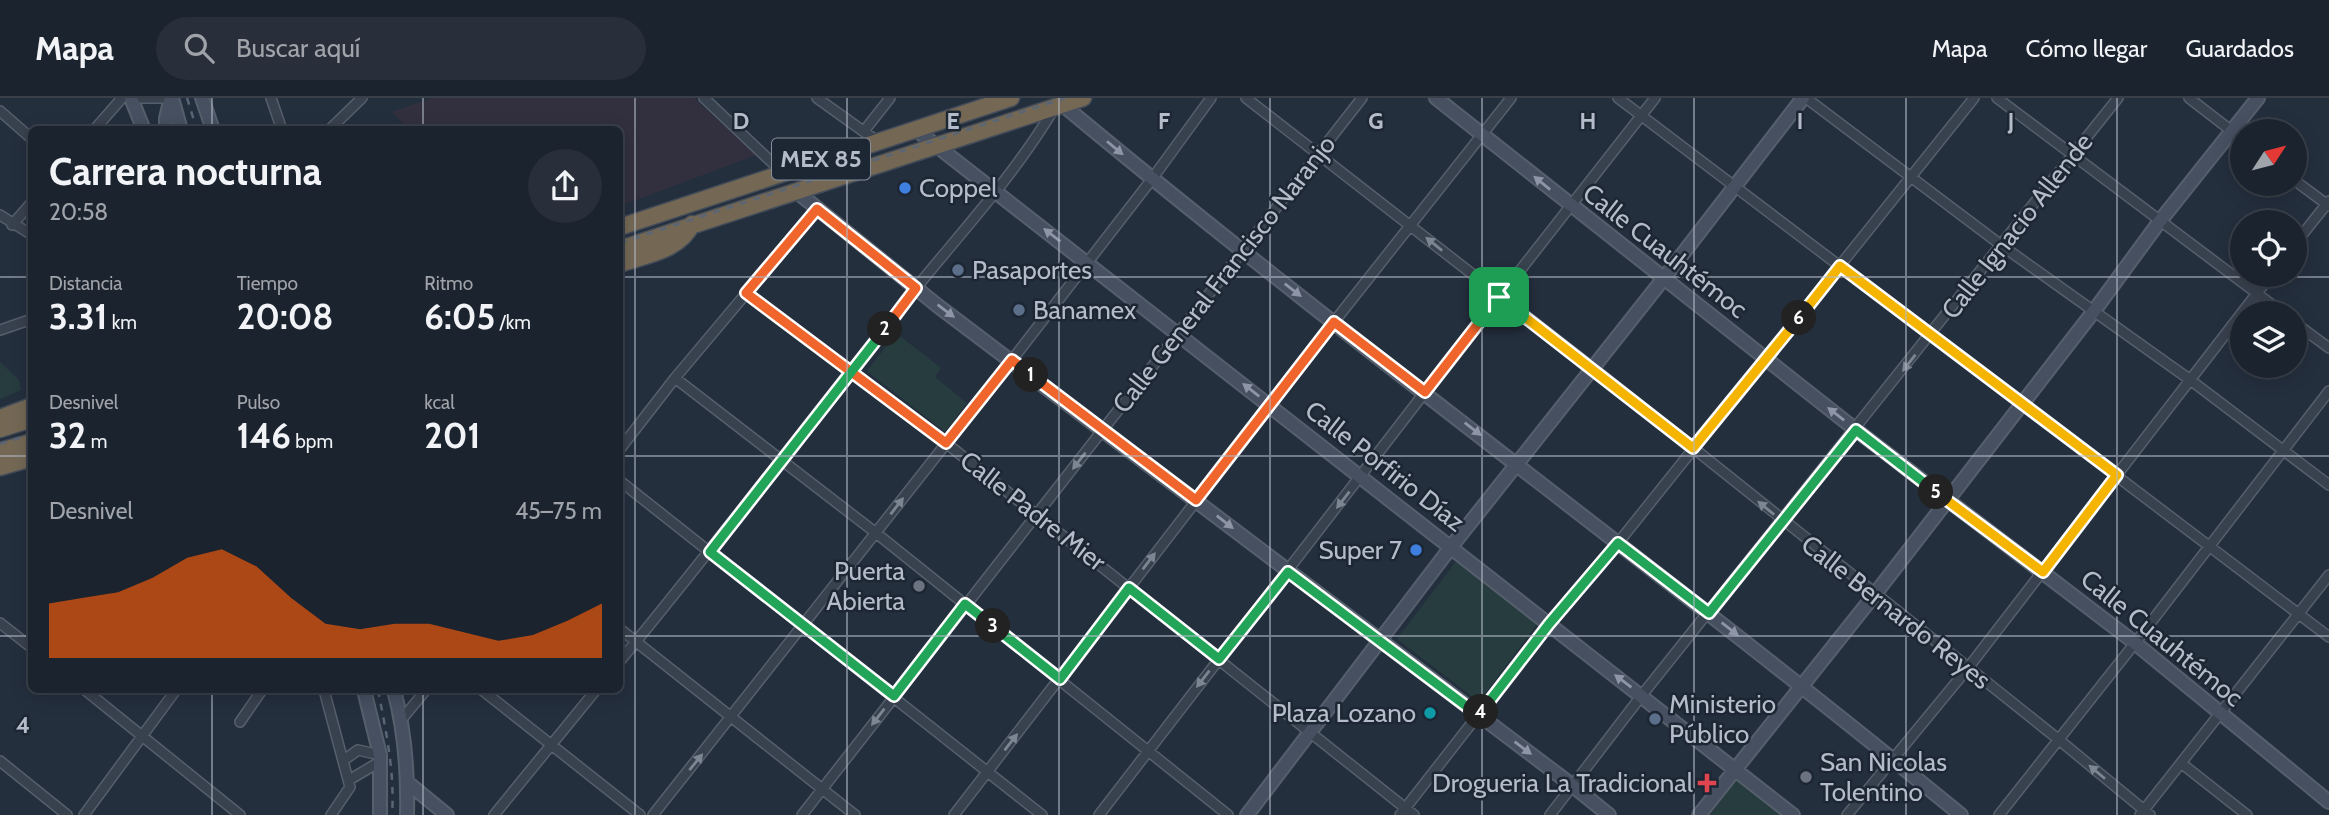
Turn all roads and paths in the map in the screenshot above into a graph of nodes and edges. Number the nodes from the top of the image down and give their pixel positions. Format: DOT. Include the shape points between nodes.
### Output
graph roads {
  1 [pos="122,98"];
  2 [pos="131,98"];
  3 [pos="138,98"];
  4 [pos="163,98"];
  5 [pos="172,98"];
  6 [pos="202,98"];
  7 [pos="271,98"];
  8 [pos="362,98"];
  9 [pos="704,98"];
  10 [pos="817,98"];
  11 [pos="890,98"];
  12 [pos="1011,98"];
  13 [pos="1083,98"];
  14 [pos="1211,98"];
  15 [pos="1246,98"];
  16 [pos="1362,98"];
  17 [pos="1436,98"];
  18 [pos="1511,98"];
  19 [pos="1618,98"];
  20 [pos="1655,98"];
  21 [pos="1805,98"];
  22 [pos="1975,98"];
  23 [pos="1997,98"];
  24 [pos="2118,98"];
  25 [pos="2189,98"];
  26 [pos="2258,98"];
  27 [pos="1059,106"];
  28 [pos="0,111"];
  29 [pos="1641,116"];
  30 [pos="2246,119"];
  31 [pos="98,126"];
  32 [pos="142,126"];
  33 [pos="166,126"];
  34 [pos="180,126"];
  35 [pos="211,126"];
  36 [pos="281,126"];
  37 [pos="333,126"];
  38 [pos="915,129"];
  39 [pos="2230,130"];
  40 [pos="1481,135"];
  41 [pos="28,136"];
  42 [pos="871,136"];
  43 [pos="2230,143"];
  44 [pos="938,146"];
  45 [pos="1318,153"];
  46 [pos="2072,155"];
  47 [pos="782,172"];
  48 [pos="1911,177"];
  49 [pos="1152,179"];
  50 [pos="1735,186"];
  51 [pos="2307,189"];
  52 [pos="797,191"];
  53 [pos="996,192"];
  54 [pos="2328,204"];
  55 [pos="1570,205"];
  56 [pos="28,207"];
  57 [pos="817,209"];
  58 [pos="0,215"];
  59 [pos="2160,221"];
  60 [pos="12,225"];
  61 [pos="623,225"];
  62 [pos="692,225"];
  63 [pos="1411,225"];
  64 [pos="2307,229"];
  65 [pos="28,233"];
  66 [pos="2001,245"];
  67 [pos="623,248"];
  68 [pos="1241,250"];
  69 [pos="1086,262"];
  70 [pos="623,263"];
  71 [pos="1840,266"];
  72 [pos="1664,278"];
  73 [pos="2261,287"];
  74 [pos="916,288"];
  75 [pos="746,293"];
  76 [pos="2256,293"];
  77 [pos="1499,297"];
  78 [pos="2267,301"];
  79 [pos="2094,311"];
  80 [pos="28,320"];
  81 [pos="1334,322"];
  82 [pos="0,330"];
  83 [pos="2307,331"];
  84 [pos="1178,334"];
  85 [pos="1931,335"];
  86 [pos="2329,348"];
  87 [pos="1766,359"];
  88 [pos="1012,360"];
  89 [pos="1593,369"];
  90 [pos="852,372"];
  91 [pos="675,378"];
  92 [pos="2189,379"];
  93 [pos="2329,391"];
  94 [pos="1425,392"];
  95 [pos="2021,403"];
  96 [pos="1271,406"];
  97 [pos="28,409"];
  98 [pos="28,420"];
  99 [pos="4,424"];
  100 [pos="1103,430"];
  101 [pos="1856,430"];
  102 [pos="946,443"];
  103 [pos="623,445"];
  104 [pos="28,448"];
  105 [pos="1693,448"];
  106 [pos="0,451"];
  107 [pos="2284,451"];
  108 [pos="780,460"];
  109 [pos="1518,464"];
  110 [pos="0,467"];
  111 [pos="2117,475"];
  112 [pos="1362,477"];
  113 [pos="623,483"];
  114 [pos="2329,485"];
  115 [pos="1196,500"];
  116 [pos="1947,500"];
  117 [pos="1038,515"];
  118 [pos="1783,522"];
  119 [pos="876,533"];
  120 [pos="1618,543"];
  121 [pos="2211,546"];
  122 [pos="1451,547"];
  123 [pos="710,552"];
  124 [pos="1288,572"];
  125 [pos="2043,572"];
  126 [pos="2329,575"];
  127 [pos="1129,588"];
  128 [pos="1875,594"];
  129 [pos="965,604"];
  130 [pos="1709,613"];
  131 [pos="2299,613"];
  132 [pos="0,623"];
  133 [pos="1549,624"];
  134 [pos="803,625"];
  135 [pos="623,631"];
  136 [pos="2329,637"];
  137 [pos="1380,641"];
  138 [pos="636,642"];
  139 [pos="2135,643"];
  140 [pos="28,645"];
  141 [pos="623,658"];
  142 [pos="1219,659"];
  143 [pos="1968,668"];
  144 [pos="1060,679"];
  145 [pos="1803,686"];
  146 [pos="89,693"];
  147 [pos="174,693"];
  148 [pos="260,693"];
  149 [pos="325,693"];
  150 [pos="364,693"];
  151 [pos="395,693"];
  152 [pos="424,693"];
  153 [pos="486,693"];
  154 [pos="594,693"];
  155 [pos="1642,695"];
  156 [pos="894,696"];
  157 [pos="2218,713"];
  158 [pos="1478,715"];
  159 [pos="731,717"];
  160 [pos="402,719"];
  161 [pos="240,722"];
  162 [pos="1310,733"];
  163 [pos="143,735"];
  164 [pos="2058,739"];
  165 [pos="551,745"];
  166 [pos="1148,750"];
  167 [pos="381,758"];
  168 [pos="1893,759"];
  169 [pos="344,760"];
  170 [pos="0,761"];
  171 [pos="2181,763"];
  172 [pos="1735,768"];
  173 [pos="988,772"];
  174 [pos="349,780"];
  175 [pos="408,783"];
  176 [pos="1573,786"];
  177 [pos="822,789"];
  178 [pos="2329,802"];
  179 [pos="1402,812"];
  180 [pos="2144,813"];
  181 [pos="67,815"];
  182 [pos="84,815"];
  183 [pos="240,815"];
  184 [pos="331,815"];
  185 [pos="380,815"];
  186 [pos="407,815"];
  187 [pos="447,815"];
  188 [pos="494,815"];
  189 [pos="640,815"];
  190 [pos="653,815"];
  191 [pos="803,815"];
  192 [pos="855,815"];
  193 [pos="954,815"];
  194 [pos="1042,815"];
  195 [pos="1099,815"];
  196 [pos="1228,815"];
  197 [pos="1247,815"];
  198 [pos="1414,815"];
  199 [pos="1550,815"];
  200 [pos="1609,815"];
  201 [pos="1699,815"];
  202 [pos="1793,815"];
  203 [pos="1847,815"];
  204 [pos="1961,815"];
  205 [pos="1998,815"];
  206 [pos="2247,815"];
  1 -- 31 [label="street"];
  2 -- 32 [label="street"];
  3 -- 4 [label="street"];
  5 -- 33 [label="street"];
  5 -- 34 [label="street"];
  6 -- 35 [label="street"];
  7 -- 36 [label="street"];
  8 -- 37 [label="street"];
  9 -- 47 [label="street"];
  10 -- 42 [label="street"];
  11 -- 42 [label="street"];
  12 -- 38 [label="highway, MEX 85"];
  13 -- 27 [label="highway, MEX 85"];
  14 -- 49 [label="street"];
  15 -- 45 [label="street, Calle Bernardo Reyes"];
  16 -- 45 [label="street, Calle General Francisco Naranjo"];
  17 -- 40 [label="street, Calle Cuauhtémoc"];
  18 -- 40 [label="street"];
  19 -- 29 [label="street"];
  20 -- 29 [label="street"];
  21 -- 48 [label="street"];
  21 -- 50 [label="street"];
  22 -- 48 [label="street"];
  23 -- 46 [label="street"];
  24 -- 46 [label="street, Calle Ignacio Allende"];
  25 -- 39 [label="street"];
  26 -- 30 [label="street"];
  27 -- 44 [label="highway, MEX 85"];
  27 -- 49 [label="street, one-way"];
  27 -- 53 [label="street"];
  28 -- 41 [label="street"];
  29 -- 50 [label="street"];
  29 -- 55 [label="street"];
  38 -- 42 [label="highway, MEX 85"];
  38 -- 44 [label="street, Calle Porfirio Díaz"];
  55 -- 40 [label="street, Calle Cuauhtémoc, one-way"];
  40 -- 63 [label="street"];
  42 -- 47 [label="highway, MEX 85"];
  43 -- 59 [label="street"];
  44 -- 52 [label="highway, MEX 85"];
  44 -- 53 [label="street, Calle Porfirio Díaz"];
  45 -- 63 [label="street, Calle Bernardo Reyes"];
  45 -- 68 [label="street, Calle General Francisco Naranjo"];
  46 -- 59 [label="street"];
  46 -- 66 [label="street, Calle Ignacio Allende"];
  47 -- 61 [label="highway, MEX 85"];
  48 -- 66 [label="street"];
  48 -- 71 [label="street"];
  49 -- 68 [label="street"];
  49 -- 69 [label="street"];
  50 -- 71 [label="street"];
  50 -- 72 [label="street"];
  51 -- 54 [label="street"];
  52 -- 57 [label="street"];
  52 -- 62 [label="highway, MEX 85"];
  69 -- 53 [label="street, Calle Porfirio Díaz, one-way"];
  53 -- 74 [label="street"];
  54 -- 64 [label="street"];
  55 -- 72 [label="street, Calle Cuauhtémoc"];
  55 -- 77 [label="street"];
  56 -- 60 [label="street"];
  57 -- 74 [label="street"];
  57 -- 75 [label="street"];
  58 -- 60 [label="street"];
  59 -- 76 [label="street"];
  59 -- 79 [label="street"];
  60 -- 65 [label="street"];
  62 -- 67 [label="highway, MEX 85"];
  62 -- 70 [label="highway" via="674,245"];
  77 -- 63 [label="street, Calle Bernardo Reyes, one-way"];
  63 -- 81 [label="street"];
  66 -- 79 [label="street"];
  66 -- 85 [label="street, Calle Ignacio Allende"];
  68 -- 81 [label="street, one-way"];
  68 -- 84 [label="street, Calle General Francisco Naranjo"];
  69 -- 84 [label="street, Calle Porfirio Díaz"];
  69 -- 88 [label="street"];
  71 -- 85 [label="street"];
  71 -- 87 [label="street"];
  72 -- 87 [label="street, Calle Cuauhtémoc"];
  72 -- 89 [label="street"];
  73 -- 76 [label="street"];
  74 -- 88 [label="street, one-way"];
  74 -- 90 [label="street"];
  75 -- 90 [label="street, Calle Padre Mier"];
  75 -- 91 [label="street"];
  76 -- 78 [label="street"];
  76 -- 92 [label="street"];
  77 -- 89 [label="street, Calle Bernardo Reyes"];
  77 -- 94 [label="street"];
  79 -- 92 [label="street"];
  79 -- 95 [label="street"];
  80 -- 82 [label="street"];
  81 -- 94 [label="street"];
  81 -- 96 [label="street"];
  83 -- 86 [label="street"];
  96 -- 84 [label="street, Calle Porfirio Díaz, one-way"];
  84 -- 100 [label="street, Calle General Francisco Naranjo"];
  85 -- 95 [label="street"];
  85 -- 101 [label="street, Calle Ignacio Allende, one-way"];
  101 -- 87 [label="street, Calle Cuauhtémoc, one-way"];
  87 -- 105 [label="street"];
  88 -- 100 [label="street"];
  88 -- 102 [label="street"];
  89 -- 105 [label="street, Calle Bernardo Reyes"];
  89 -- 109 [label="street"];
  90 -- 102 [label="street, Calle Padre Mier"];
  90 -- 108 [label="street"];
  91 -- 103 [label="street"];
  91 -- 108 [label="street"];
  92 -- 107 [label="street"];
  92 -- 111 [label="street"];
  93 -- 107 [label="street"];
  94 -- 109 [label="street, one-way"];
  94 -- 112 [label="street"];
  95 -- 111 [label="street"];
  95 -- 116 [label="street"];
  96 -- 112 [label="street, Calle Porfirio Díaz"];
  96 -- 115 [label="street"];
  97 -- 99 [label="highway"];
  98 -- 99 [label="highway"];
  100 -- 115 [label="street"];
  100 -- 117 [label="street, Calle General Francisco Naranjo, one-way"];
  101 -- 116 [label="street, Calle Cuauhtémoc"];
  101 -- 118 [label="street, Calle Ignacio Allende"];
  102 -- 117 [label="street, Calle Padre Mier"];
  119 -- 102 [label="street, one-way"];
  104 -- 106 [label="highway"];
  104 -- 110 [label="highway"];
  118 -- 105 [label="street, Calle Bernardo Reyes, one-way"];
  105 -- 120 [label="street"];
  107 -- 114 [label="street"];
  107 -- 121 [label="street"];
  108 -- 119 [label="street"];
  108 -- 123 [label="street"];
  109 -- 120 [label="street"];
  109 -- 122 [label="street"];
  111 -- 121 [label="street"];
  111 -- 125 [label="street"];
  112 -- 122 [label="street, Calle Porfirio Díaz"];
  112 -- 124 [label="street, one-way"];
  113 -- 123 [label="street"];
  115 -- 124 [label="street, one-way"];
  127 -- 115 [label="street, one-way"];
  116 -- 125 [label="street, Calle Cuauhtémoc"];
  116 -- 128 [label="street"];
  117 -- 127 [label="street, Calle Padre Mier"];
  117 -- 129 [label="street, Calle General Francisco Naranjo"];
  118 -- 128 [label="street, Calle Bernardo Reyes"];
  118 -- 130 [label="street, Calle Ignacio Allende"];
  119 -- 129 [label="street"];
  119 -- 134 [label="street"];
  120 -- 130 [label="street"];
  120 -- 133 [label="street"];
  121 -- 131 [label="street"];
  121 -- 139 [label="street"];
  122 -- 133 [label="street, Calle Porfirio Díaz"];
  122 -- 137 [label="street"];
  123 -- 134 [label="street"];
  123 -- 138 [label="street"];
  124 -- 137 [label="street"];
  124 -- 142 [label="street"];
  125 -- 139 [label="street, Calle Cuauhtémoc"];
  125 -- 143 [label="street"];
  126 -- 131 [label="street"];
  127 -- 142 [label="street, Calle Padre Mier"];
  127 -- 144 [label="street"];
  128 -- 143 [label="street, Calle Bernardo Reyes"];
  128 -- 145 [label="street"];
  129 -- 144 [label="street"];
  129 -- 156 [label="street, Calle General Francisco Naranjo"];
  130 -- 145 [label="street, one-way"];
  130 -- 155 [label="street, Calle Ignacio Allende"];
  131 -- 136 [label="street"];
  131 -- 157 [label="street"];
  132 -- 140 [label="street"];
  155 -- 133 [label="street, Calle Porfirio Díaz, one-way"];
  133 -- 158 [label="street"];
  134 -- 156 [label="street"];
  134 -- 159 [label="street"];
  135 -- 138 [label="street"];
  137 -- 158 [label="street"];
  137 -- 162 [label="street"];
  138 -- 141 [label="street"];
  138 -- 159 [label="street"];
  139 -- 157 [label="street, Calle Cuauhtémoc"];
  139 -- 164 [label="street"];
  142 -- 162 [label="street, Calle Padre Mier"];
  142 -- 166 [label="street, one-way"];
  143 -- 164 [label="street, Calle Bernardo Reyes"];
  143 -- 168 [label="street"];
  144 -- 166 [label="street"];
  173 -- 144 [label="street, one-way"];
  145 -- 168 [label="street"];
  145 -- 172 [label="street"];
  146 -- 163 [label="street"];
  147 -- 163 [label="street"];
  148 -- 161 [label="street"];
  149 -- 169 [label="street"];
  150 -- 167 [label="street"];
  151 -- 160 [label="street"];
  152 -- 160 [label="street"];
  153 -- 165 [label="street"];
  154 -- 165 [label="street"];
  155 -- 172 [label="street, Calle Porfirio Díaz"];
  155 -- 176 [label="street, Calle Ignacio Allende"];
  156 -- 173 [label="street"];
  156 -- 177 [label="street, Calle General Francisco Naranjo, one-way"];
  157 -- 171 [label="street"];
  157 -- 178 [label="street, Calle Cuauhtémoc"];
  158 -- 176 [label="street, one-way"];
  158 -- 179 [label="street"];
  159 -- 177 [label="street"];
  190 -- 159 [label="street, one-way"];
  160 -- 175 [label="street"];
  162 -- 179 [label="street, Calle Padre Mier"];
  162 -- 197 [label="street"];
  163 -- 182 [label="street"];
  163 -- 183 [label="street"];
  180 -- 164 [label="street, Calle Bernardo Reyes, one-way"];
  164 -- 205 [label="street"];
  165 -- 188 [label="street"];
  165 -- 189 [label="street"];
  166 -- 195 [label="street"];
  166 -- 196 [label="street"];
  167 -- 169 [label="street" via="358,750"];
  167 -- 174 [label="street"];
  167 -- 185 [label="street"];
  168 -- 203 [label="street"];
  168 -- 204 [label="street"];
  169 -- 174 [label="street"];
  170 -- 181 [label="street"];
  171 -- 180 [label="street"];
  171 -- 206 [label="street"];
  172 -- 201 [label="street"];
  172 -- 202 [label="street, Calle Porfirio Díaz"];
  173 -- 193 [label="street"];
  173 -- 194 [label="street"];
  174 -- 184 [label="street" via="350,790"];
  175 -- 186 [label="street"];
  175 -- 187 [label="street"];
  176 -- 199 [label="street, Calle Ignacio Allende"];
  176 -- 200 [label="street"];
  177 -- 191 [label="street, Calle General Francisco Naranjo"];
  177 -- 192 [label="street"];
  179 -- 198 [label="street, Calle Padre Mier"];
}
